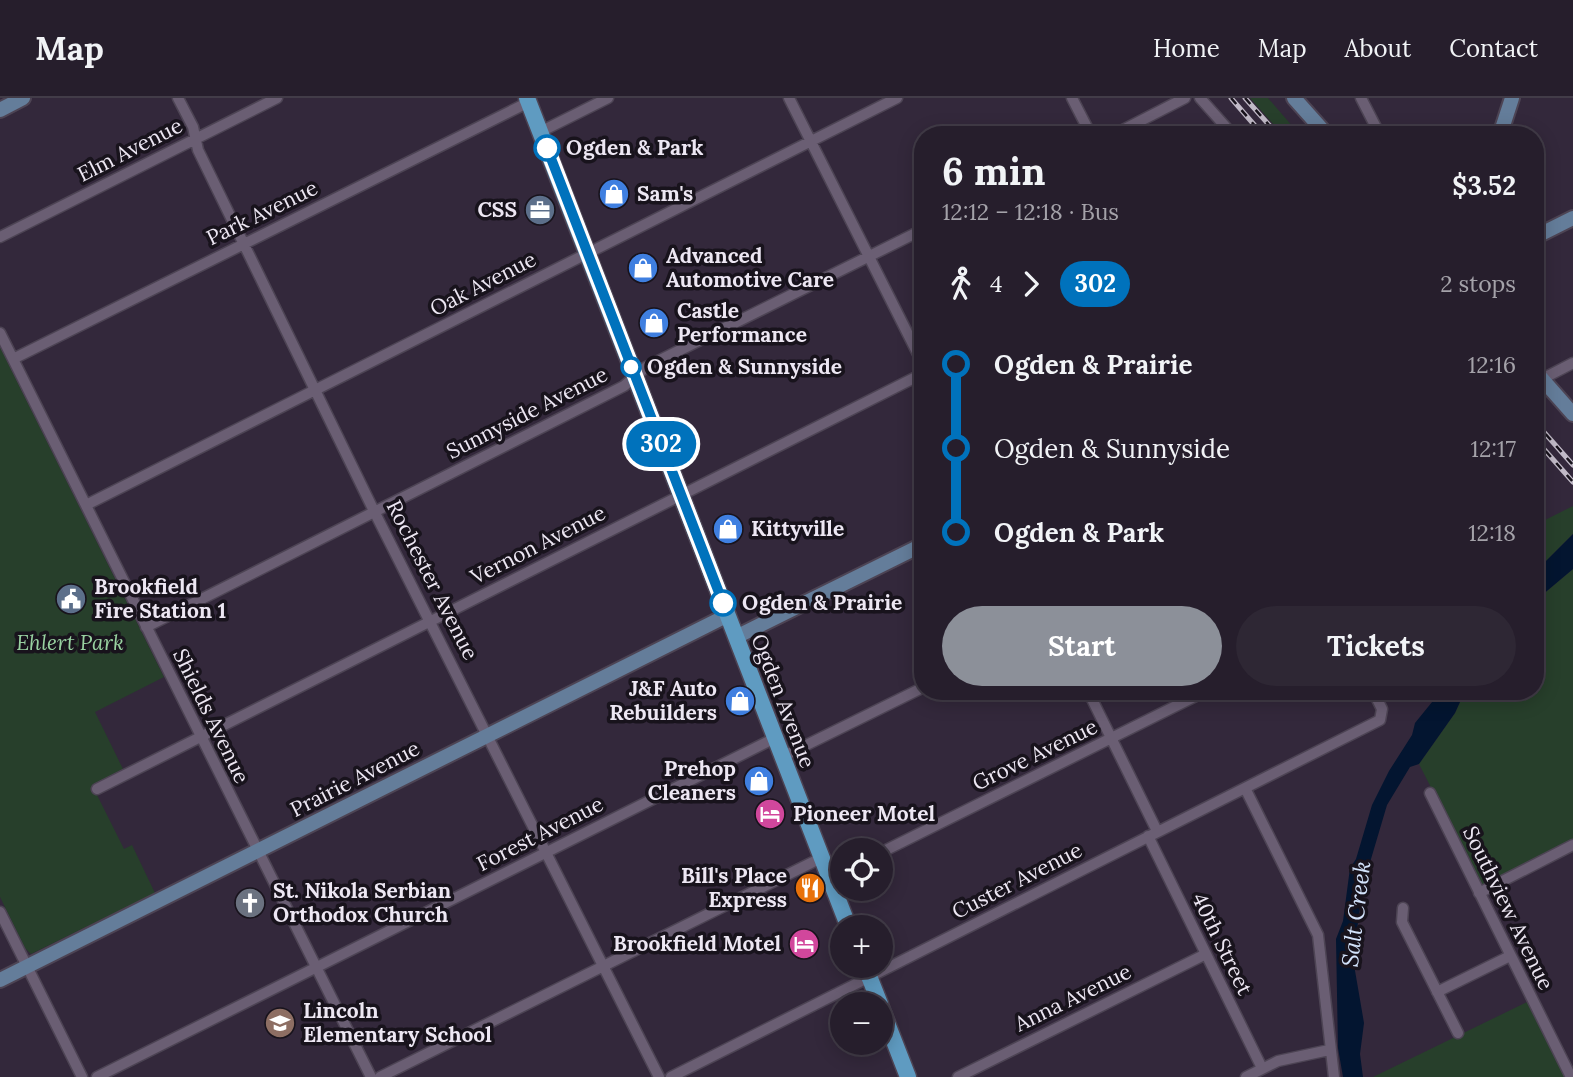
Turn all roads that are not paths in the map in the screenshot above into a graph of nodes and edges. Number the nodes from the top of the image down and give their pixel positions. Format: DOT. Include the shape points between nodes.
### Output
graph roads {
  1 [pos="23,98"];
  2 [pos="178,98"];
  3 [pos="277,98"];
  4 [pos="608,98"];
  5 [pos="789,98"];
  6 [pos="897,98"];
  7 [pos="1072,98"];
  8 [pos="1185,98"];
  9 [pos="1200,98"];
  10 [pos="1294,98"];
  11 [pos="1362,98"];
  12 [pos="1512,98"];
  13 [pos="528,100"];
  14 [pos="0,110"];
  15 [pos="1086,126"];
  16 [pos="1131,126"];
  17 [pos="1225,126"];
  18 [pos="1319,126"];
  19 [pos="1376,126"];
  20 [pos="1503,126"];
  21 [pos="540,132"];
  22 [pos="195,138"];
  23 [pos="811,141"];
  24 [pos="1573,218"];
  25 [pos="1544,232"];
  26 [pos="914,234"];
  27 [pos="0,237"];
  28 [pos="244,243"];
  29 [pos="587,253"];
  30 [pos="869,257"];
  31 [pos="0,333"];
  32 [pos="914,346"];
  33 [pos="13,359"];
  34 [pos="1573,363"];
  35 [pos="1544,373"];
  36 [pos="635,376"];
  37 [pos="914,378"];
  38 [pos="1544,382"];
  39 [pos="314,390"];
  40 [pos="1573,415"];
  41 [pos="681,494"];
  42 [pos="86,505"];
  43 [pos="374,511"];
  44 [pos="914,549"];
  45 [pos="728,615"];
  46 [pos="430,621"];
  47 [pos="146,627"];
  48 [pos="736,637"];
  49 [pos="914,692"];
  50 [pos="1092,700"];
  51 [pos="1188,700"];
  52 [pos="1378,700"];
  53 [pos="489,735"];
  54 [pos="200,736"];
  55 [pos="775,738"];
  56 [pos="1111,738"];
  57 [pos="782,757"];
  58 [pos="1245,788"];
  59 [pos="97,789"];
  60 [pos="1430,793"];
  61 [pos="1152,834"];
  62 [pos="1573,845"];
  63 [pos="893,847"];
  64 [pos="258,851"];
  65 [pos="547,851"];
  66 [pos="821,858"];
  67 [pos="830,869"];
  68 [pos="1479,893"];
  69 [pos="1403,908"];
  70 [pos="0,912"];
  71 [pos="1206,954"];
  72 [pos="1510,956"];
  73 [pos="893,959"];
  74 [pos="604,966"];
  75 [pos="27,967"];
  76 [pos="316,967"];
  77 [pos="854,978"];
  78 [pos="0,980"];
  79 [pos="1437,992"];
  80 [pos="1458,1033"];
  81 [pos="893,1038"];
  82 [pos="1329,1050"];
  83 [pos="1262,1068"];
  84 [pos="82,1077"];
  85 [pos="97,1077"];
  86 [pos="371,1077"];
  87 [pos="380,1077"];
  88 [pos="659,1077"];
  89 [pos="671,1077"];
  90 [pos="908,1077"];
  91 [pos="958,1077"];
  92 [pos="1246,1077"];
  93 [pos="1334,1077"];
  94 [pos="1571,1077"];
  1 -- 14 [label="street"];
  2 -- 22 [label="street, Rochester Avenue"];
  3 -- 22 [label="street, Elm Avenue"];
  4 -- 21 [label="street"];
  5 -- 23 [label="street"];
  6 -- 23 [label="street, Oak Avenue"];
  7 -- 15 [label="street"];
  8 -- 16 [label="street"];
  9 -- 17 [label="street"];
  10 -- 18 [label="street"];
  11 -- 19 [label="street"];
  12 -- 20 [label="street"];
  13 -- 21 [label="main road, Ogden Avenue"];
  13 -- 28 [label="street, Park Avenue"];
  21 -- 29 [label="main road, Ogden Avenue"];
  22 -- 27 [label="street, Elm Avenue"];
  22 -- 28 [label="street, Rochester Avenue"];
  23 -- 29 [label="street, Oak Avenue"];
  23 -- 30 [label="street"];
  24 -- 25 [label="street"];
  26 -- 30 [label="street, Sunnyside Avenue"];
  28 -- 33 [label="street, Park Avenue"];
  28 -- 39 [label="street, Rochester Avenue"];
  29 -- 36 [label="main road, Ogden Avenue"];
  29 -- 39 [label="street, Oak Avenue"];
  30 -- 32 [label="street"];
  30 -- 36 [label="street, Sunnyside Avenue"];
  31 -- 33 [label="street, Shields Avenue"];
  33 -- 42 [label="street, Shields Avenue"];
  34 -- 35 [label="street"];
  36 -- 41 [label="main road, Ogden Avenue"];
  36 -- 43 [label="street, Sunnyside Avenue" via="624,386"];
  37 -- 41 [label="street, Vernon Avenue"];
  38 -- 40 [label="street"];
  39 -- 42 [label="street, Oak Avenue"];
  39 -- 43 [label="street, Rochester Avenue"];
  41 -- 45 [label="main road, Ogden Avenue"];
  41 -- 46 [label="street, Vernon Avenue"];
  42 -- 47 [label="street, Shields Avenue"];
  43 -- 46 [label="street, Rochester Avenue"];
  43 -- 47 [label="street, Sunnyside Avenue"];
  44 -- 48 [label="street"];
  45 -- 48 [label="main road, Ogden Avenue"];
  45 -- 53 [label="street, Prairie Avenue"];
  46 -- 53 [label="street, Rochester Avenue"];
  46 -- 54 [label="street, Vernon Avenue"];
  47 -- 54 [label="street, Shields Avenue"];
  48 -- 55 [label="main road, Ogden Avenue"];
  49 -- 57 [label="street"];
  50 -- 56 [label="street, 40th Street"];
  51 -- 56 [label="street, Grove Avenue"];
  52 -- 58 [label="street, Custer Avenue" via="1380,720"];
  53 -- 64 [label="street, Prairie Avenue"];
  53 -- 65 [label="street, Rochester Avenue"];
  54 -- 59 [label="street, Vernon Avenue"];
  54 -- 64 [label="street, Shields Avenue"];
  55 -- 57 [label="main road, Ogden Avenue"];
  55 -- 65 [label="street, Forest Avenue"];
  56 -- 61 [label="street, 40th Street"];
  56 -- 63 [label="street, Grove Avenue"];
  57 -- 66 [label="main road, Ogden Avenue"];
  58 -- 61 [label="street, Custer Avenue"];
  58 -- 82 [label="street" via="1318,935"];
  60 -- 68 [label="street, Southview Avenue"];
  61 -- 71 [label="street, 40th Street"];
  61 -- 73 [label="street, Custer Avenue"];
  62 -- 68 [label="street"];
  64 -- 75 [label="street, Prairie Avenue"];
  64 -- 76 [label="street, Shields Avenue"];
  65 -- 74 [label="street, Rochester Avenue"];
  65 -- 76 [label="street, Forest Avenue"];
  66 -- 67 [label="main road, Ogden Avenue"];
  66 -- 74 [label="street"];
  68 -- 72 [label="street, Southview Avenue"];
  69 -- 79 [label="street" via="1402,922"];
  70 -- 75 [label="street"];
  71 -- 83 [label="street, 40th Street"];
  71 -- 91 [label="street, Anna Avenue"];
  72 -- 79 [label="street"];
  72 -- 94 [label="street, Southview Avenue"];
  74 -- 87 [label="street"];
  74 -- 88 [label="street, Rochester Avenue"];
  75 -- 78 [label="street, Prairie Avenue"];
  75 -- 84 [label="street"];
  76 -- 85 [label="street, Forest Avenue"];
  76 -- 86 [label="street, Shields Avenue"];
  77 -- 89 [label="street, Custer Avenue"];
  79 -- 80 [label="street"];
  81 -- 90 [label="main road"];
  82 -- 83 [label="street"];
  82 -- 93 [label="street"];
  83 -- 92 [label="street"];
}
